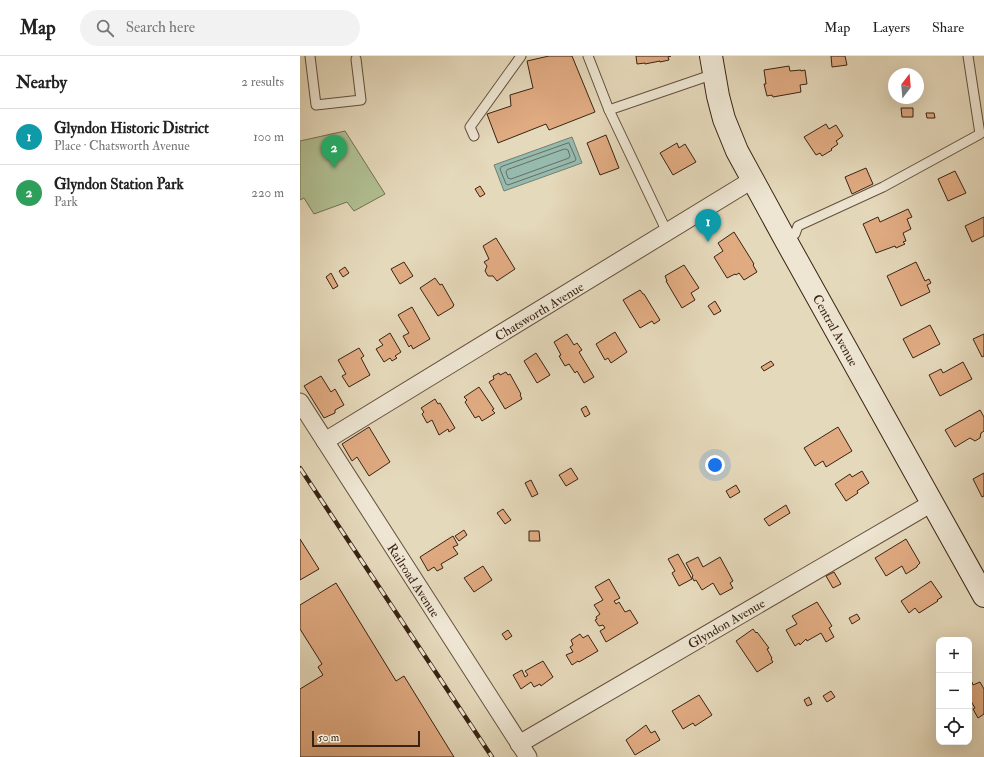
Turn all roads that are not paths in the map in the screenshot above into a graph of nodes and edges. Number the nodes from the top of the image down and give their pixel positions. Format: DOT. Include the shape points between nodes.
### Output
graph roads {
  1 [pos="310,56"];
  2 [pos="521,56"];
  3 [pos="588,56"];
  4 [pos="968,56"];
  5 [pos="356,59"];
  6 [pos="712,65"];
  7 [pos="609,110"];
  8 [pos="474,136"];
  9 [pos="752,180"];
  10 [pos="667,232"];
  11 [pos="785,239"];
  12 [pos="300,402"];
  13 [pos="325,441"];
  14 [pos="932,503"];
  15 [pos="984,596"];
  16 [pos="524,750"];
  1 -- 5 [label="lane" via="316,105 362,100"];
  2 -- 8 [label="lane" via="470,127"];
  3 -- 7 [label="lane"];
  4 -- 11 [label="lane" via="980,134 883,187 798,226 795,234"];
  6 -- 7 [label="lane"];
  6 -- 9 [label="main road, Central Avenue" via="724,119"];
  7 -- 10 [label="lane"];
  9 -- 10 [label="street, Chatsworth Avenue"];
  9 -- 11 [label="main road, Central Avenue"];
  10 -- 13 [label="street, Chatsworth Avenue"];
  11 -- 14 [label="main road, Central Avenue"];
  12 -- 13 [label="street, Railroad Avenue"];
  13 -- 16 [label="street, Railroad Avenue"];
  14 -- 15 [label="main road, Central Avenue"];
  14 -- 16 [label="street, Glyndon Avenue"];
}
